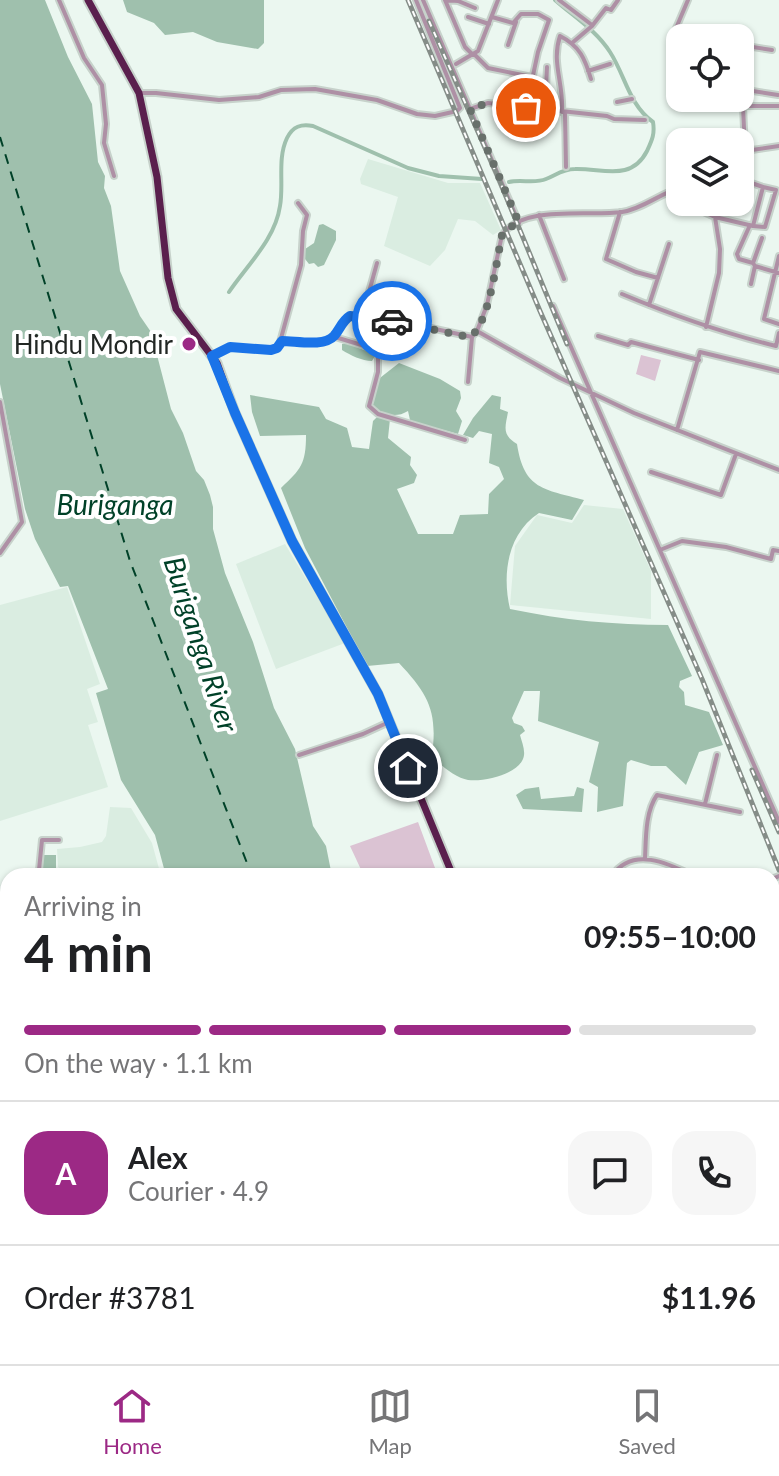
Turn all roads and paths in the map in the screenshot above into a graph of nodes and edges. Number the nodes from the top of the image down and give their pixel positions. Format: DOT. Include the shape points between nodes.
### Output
graph roads {
  1 [pos="59,0"];
  2 [pos="88,0"];
  3 [pos="416,0"];
  4 [pos="423,0"];
  5 [pos="454,0"];
  6 [pos="498,0"];
  7 [pos="559,0"];
  8 [pos="618,0"];
  9 [pos="688,0"];
  10 [pos="475,8"];
  11 [pos="468,17"];
  12 [pos="492,17"];
  13 [pos="516,22"];
  14 [pos="489,24"];
  15 [pos="678,24"];
  16 [pos="592,26"];
  17 [pos="572,43"];
  18 [pos="508,45"];
  19 [pos="754,47"];
  20 [pos="772,50"];
  21 [pos="474,55"];
  22 [pos="456,64"];
  23 [pos="610,64"];
  24 [pos="547,67"];
  25 [pos="588,71"];
  26 [pos="532,77"];
  27 [pos="591,79"];
  28 [pos="754,91"];
  29 [pos="529,92"];
  30 [pos="139,93"];
  31 [pos="778,95"];
  32 [pos="632,99"];
  33 [pos="617,102"];
  34 [pos="505,105"];
  35 [pos="754,106"];
  36 [pos="779,106"];
  37 [pos="526,108"];
  38 [pos="470,109"];
  39 [pos="545,110"];
  40 [pos="564,112"];
  41 [pos="645,120"];
  42 [pos="779,146"];
  43 [pos="754,151"];
  44 [pos="566,167"];
  45 [pos="114,176"];
  46 [pos="754,184"];
  47 [pos="763,187"];
  48 [pos="666,195"];
  49 [pos="298,203"];
  50 [pos="620,212"];
  51 [pos="539,215"];
  52 [pos="715,217"];
  53 [pos="519,223"];
  54 [pos="751,225"];
  55 [pos="762,238"];
  56 [pos="669,244"];
  57 [pos="779,256"];
  58 [pos="377,263"];
  59 [pos="754,264"];
  60 [pos="777,272"];
  61 [pos="658,278"];
  62 [pos="564,279"];
  63 [pos="751,284"];
  64 [pos="622,294"];
  65 [pos="649,305"];
  66 [pos="553,306"];
  67 [pos="362,317"];
  68 [pos="392,321"];
  69 [pos="779,324"];
  70 [pos="706,327"];
  71 [pos="477,331"];
  72 [pos="779,333"];
  73 [pos="598,336"];
  74 [pos="472,337"];
  75 [pos="333,338"];
  76 [pos="280,342"];
  77 [pos="777,346"];
  78 [pos="378,350"];
  79 [pos="212,356"];
  80 [pos="699,360"];
  81 [pos="779,371"];
  82 [pos="468,382"];
  83 [pos="590,391"];
  84 [pos="0,402"];
  85 [pos="677,430"];
  86 [pos="465,440"];
  87 [pos="736,454"];
  88 [pos="779,470"];
  89 [pos="651,472"];
  90 [pos="660,550"];
  91 [pos="779,551"];
  92 [pos="0,553"];
  93 [pos="389,722"];
  94 [pos="299,755"];
  95 [pos="717,755"];
  96 [pos="705,804"];
  97 [pos="740,812"];
  98 [pos="779,822"];
  99 [pos="59,840"];
  100 [pos="645,859"];
  101 [pos="39,868"];
  102 [pos="450,868"];
  103 [pos="618,868"];
  104 [pos="679,868"];
  1 -- 45 [label="street" via="102,85 104,143"];
  2 -- 30 [label="highway"];
  3 -- 30 [label="street" via="459,110 417,114 377,100 315,89 219,100"];
  4 -- 38 [label="street"];
  5 -- 10 [label="street"];
  5 -- 21 [label="street" via="445,0 466,49"];
  6 -- 12 [label="street"];
  7 -- 16 [label="street"];
  8 -- 16 [label="street"];
  9 -- 15 [label="street"];
  11 -- 14 [label="street"];
  12 -- 13 [label="street"];
  12 -- 14 [label="street"];
  13 -- 18 [label="street"];
  13 -- 26 [label="street" via="521,14 549,20"];
  14 -- 21 [label="street"];
  16 -- 17 [label="street"];
  17 -- 25 [label="street" via="585,57"];
  17 -- 40 [label="street" via="560,36 555,51"];
  19 -- 20 [label="street"];
  21 -- 22 [label="street"];
  21 -- 26 [label="street" via="488,68"];
  23 -- 25 [label="street"];
  24 -- 39 [label="street"];
  25 -- 27 [label="street"];
  26 -- 29 [label="street"];
  28 -- 31 [label="street"];
  29 -- 34 [label="street" via="507,89"];
  29 -- 37 [label="street"];
  30 -- 79 [label="highway" via="176,309"];
  32 -- 33 [label="street"];
  34 -- 37 [label="street"];
  34 -- 38 [label="street"];
  35 -- 36 [label="street"];
  37 -- 39 [label="street"];
  38 -- 53 [label="street"];
  39 -- 40 [label="street"];
  40 -- 41 [label="street"];
  40 -- 44 [label="street"];
  42 -- 43 [label="street"];
  46 -- 47 [label="street"];
  47 -- 54 [label="street"];
  47 -- 54 [label="street" via="776,190 770,213 765,227"];
  48 -- 50 [label="street"];
  49 -- 76 [label="street" via="307,215 301,265"];
  50 -- 51 [label="street"];
  50 -- 61 [label="street" via="606,259"];
  51 -- 53 [label="street"];
  51 -- 62 [label="street"];
  52 -- 54 [label="street"];
  52 -- 70 [label="street" via="719,273"];
  53 -- 71 [label="street" via="502,235"];
  54 -- 59 [label="street" via="737,254"];
  55 -- 59 [label="street"];
  56 -- 61 [label="street"];
  57 -- 60 [label="street"];
  58 -- 67 [label="street"];
  59 -- 60 [label="street"];
  59 -- 63 [label="street"];
  60 -- 69 [label="street" via="764,319"];
  61 -- 65 [label="street"];
  64 -- 65 [label="street"];
  65 -- 70 [label="street"];
  66 -- 83 [label="street"];
  67 -- 68 [label="street"];
  67 -- 75 [label="street" via="347,317"];
  68 -- 74 [label="street"];
  68 -- 78 [label="street"];
  70 -- 77 [label="street"];
  71 -- 74 [label="street"];
  71 -- 83 [label="street"];
  72 -- 77 [label="street"];
  73 -- 80 [label="street"];
  74 -- 82 [label="street"];
  75 -- 76 [label="street"];
  75 -- 78 [label="street"];
  76 -- 79 [label="street" via="275,350 230,347"];
  78 -- 86 [label="street" via="372,411"];
  79 -- 93 [label="highway" via="292,541"];
  80 -- 81 [label="street" via="700,352"];
  80 -- 85 [label="street"];
  83 -- 85 [label="street"];
  83 -- 90 [label="street"];
  84 -- 92 [label="street" via="22,522"];
  85 -- 87 [label="street"];
  87 -- 88 [label="street"];
  87 -- 89 [label="street" via="721,495"];
  90 -- 91 [label="street" via="682,541 771,559 773,550"];
  90 -- 98 [label="street"];
  93 -- 94 [label="street"];
  93 -- 102 [label="highway"];
  95 -- 96 [label="street"];
  96 -- 97 [label="street"];
  96 -- 100 [label="street" via="656,796 647,824"];
  99 -- 101 [label="street" via="42,840"];
  100 -- 103 [label="street"];
  100 -- 104 [label="street"];
}
